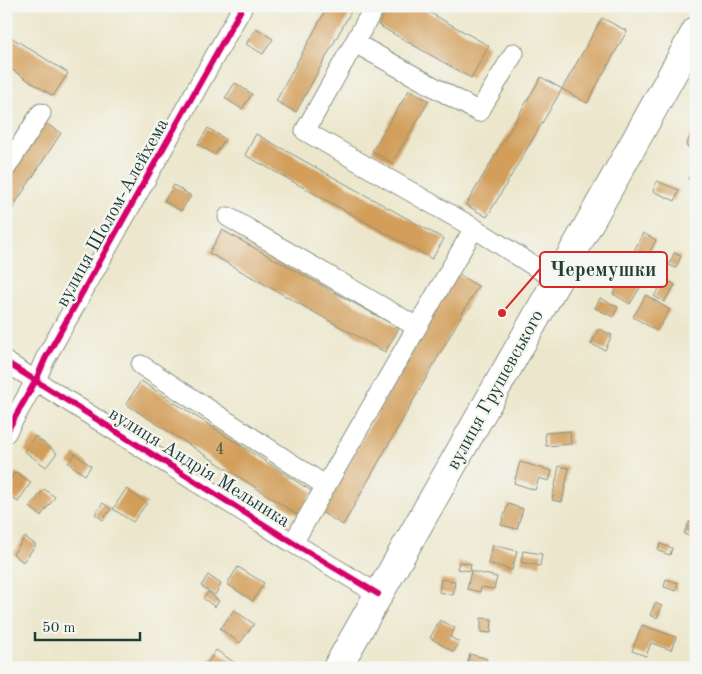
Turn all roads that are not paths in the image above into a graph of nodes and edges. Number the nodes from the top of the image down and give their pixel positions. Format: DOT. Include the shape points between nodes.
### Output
graph roads {
  1 [pos="243,6"];
  2 [pos="375,6"];
  3 [pos="696,31"];
  4 [pos="355,43"];
  5 [pos="514,53"];
  6 [pos="41,113"];
  7 [pos="6,168"];
  8 [pos="228,217"];
  9 [pos="474,228"];
  10 [pos="556,280"];
  11 [pos="418,327"];
  12 [pos="6,362"];
  13 [pos="141,365"];
  14 [pos="36,380"];
  15 [pos="6,433"];
  16 [pos="326,486"];
  17 [pos="293,543"];
  18 [pos="378,594"];
  19 [pos="337,668"];
  1 -- 14 [label="street, вулиця Шолом-Алейхема"];
  2 -- 4 [label="street"];
  3 -- 10 [label="highway, вулиця Грушевського"];
  4 -- 5 [label="street" via="479,112"];
  4 -- 9 [label="street" via="305,131"];
  6 -- 7 [label="street"];
  8 -- 11 [label="street"];
  9 -- 10 [label="street"];
  9 -- 11 [label="street"];
  10 -- 18 [label="highway, вулиця Грушевського"];
  11 -- 16 [label="street"];
  12 -- 14 [label="street, вулиця Андрія Мельника"];
  13 -- 16 [label="street"];
  14 -- 15 [label="street, вулиця Шолом-Алейхема"];
  14 -- 17 [label="street, вулиця Андрія Мельника"];
  16 -- 17 [label="street"];
  17 -- 18 [label="street, вулиця Андрія Мельника"];
  18 -- 19 [label="highway, вулиця Грушевського"];
}
